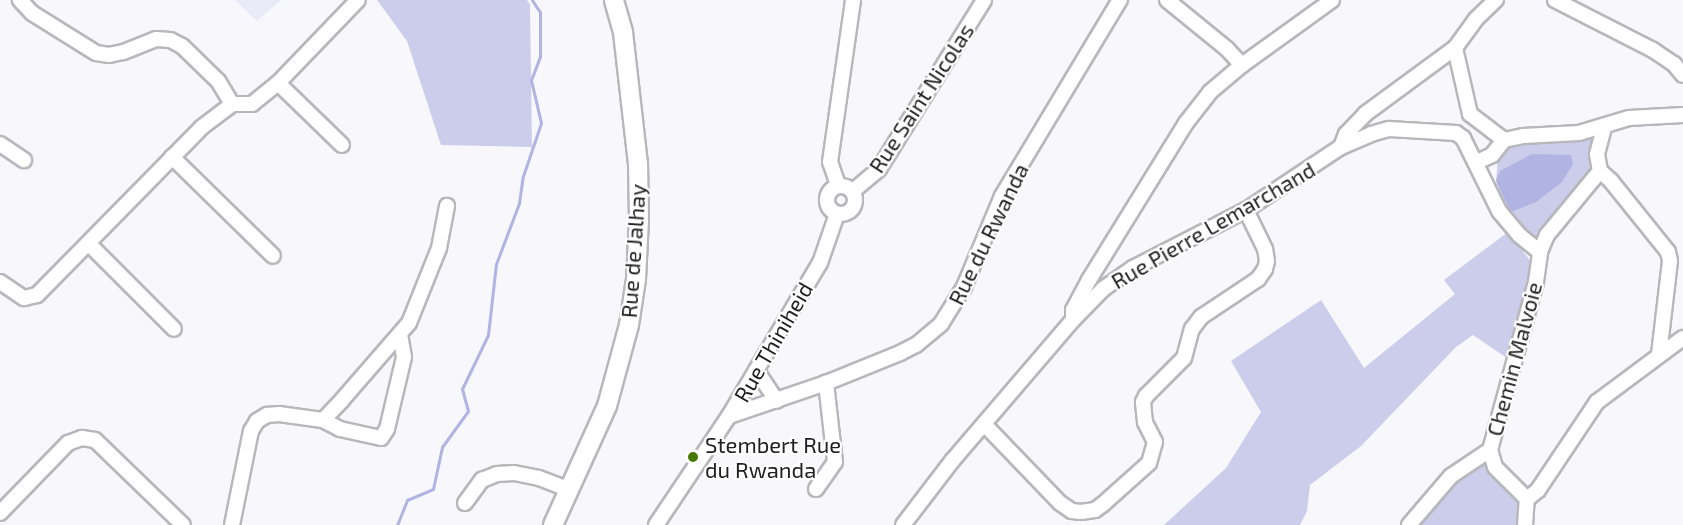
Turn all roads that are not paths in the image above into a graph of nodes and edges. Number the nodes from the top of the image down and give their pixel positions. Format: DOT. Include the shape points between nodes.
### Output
graph roads {
  1 [pos="20,0"];
  2 [pos="358,0"];
  3 [pos="614,0"];
  4 [pos="853,0"];
  5 [pos="984,0"];
  6 [pos="1120,0"];
  7 [pos="1167,0"];
  8 [pos="1332,0"];
  9 [pos="1496,0"];
  10 [pos="1555,0"];
  11 [pos="1455,48"];
  12 [pos="1242,65"];
  13 [pos="1680,66"];
  14 [pos="278,83"];
  15 [pos="231,104"];
  16 [pos="1683,115"];
  17 [pos="1604,128"];
  18 [pos="1504,140"];
  19 [pos="0,144"];
  20 [pos="342,145"];
  21 [pos="1341,147"];
  22 [pos="172,158"];
  23 [pos="24,160"];
  24 [pos="1477,162"];
  25 [pos="1600,171"];
  26 [pos="838,185"];
  27 [pos="853,191"];
  28 [pos="447,206"];
  29 [pos="1246,210"];
  30 [pos="837,214"];
  31 [pos="89,244"];
  32 [pos="1540,252"];
  33 [pos="273,256"];
  34 [pos="0,282"];
  35 [pos="1073,320"];
  36 [pos="174,329"];
  37 [pos="400,334"];
  38 [pos="1683,338"];
  39 [pos="1659,355"];
  40 [pos="756,370"];
  41 [pos="826,383"];
  42 [pos="777,401"];
  43 [pos="729,416"];
  44 [pos="323,420"];
  45 [pos="984,424"];
  46 [pos="1490,450"];
  47 [pos="568,489"];
  48 [pos="816,489"];
  49 [pos="1527,499"];
  50 [pos="465,503"];
  51 [pos="0,513"];
  52 [pos="183,525"];
  53 [pos="232,525"];
  54 [pos="553,525"];
  55 [pos="656,525"];
  56 [pos="903,525"];
  57 [pos="1408,525"];
  58 [pos="1525,525"];
  1 -- 15 [label="street" via="32,13 96,52 110,56 156,39 170,40 182,46 218,81"];
  2 -- 14 [label="street"];
  3 -- 47 [label="main road, Rue de Jalhay" via="623,32 638,164 636,279 618,371"];
  4 -- 26 [label="street" via="830,162"];
  5 -- 27 [label="street, Rue Saint Nicolas" via="879,169"];
  6 -- 41 [label="street, Rue du Rwanda" via="1002,196 964,287 941,324 916,345"];
  7 -- 12 [label="street"];
  8 -- 12 [label="street"];
  9 -- 11 [label="street"];
  10 -- 13 [label="street"];
  11 -- 18 [label="street" via="1470,114"];
  11 -- 21 [label="street" via="1365,114 1346,134"];
  12 -- 35 [label="street" via="1210,92 1186,123 1089,280 1073,310"];
  14 -- 15 [label="street" via="252,104"];
  14 -- 20 [label="street"];
  15 -- 22 [label="street"];
  16 -- 17 [label="street" via="1629,118"];
  17 -- 18 [label="street"];
  17 -- 25 [label="street" via="1598,154"];
  18 -- 24 [label="street" via="1492,155"];
  19 -- 23 [label="street"];
  21 -- 24 [label="street, Rue Pierre Lemarchand" via="1389,129 1456,133"];
  21 -- 29 [label="street, Rue Pierre Lemarchand"];
  22 -- 31 [label="street"];
  22 -- 33 [label="street"];
  24 -- 32 [label="street" via="1499,211"];
  25 -- 32 [label="street" via="1547,235"];
  25 -- 39 [label="street" via="1663,244 1670,261"];
  26 -- 27 [label="street"];
  26 -- 30 [label="street" via="826,199"];
  27 -- 30 [label="street, Rue Thiniheid" via="855,201 851,210"];
  28 -- 37 [label="street" via="432,271"];
  29 -- 35 [label="street, Rue Pierre Lemarchand" via="1133,268 1103,289"];
  29 -- 45 [label="street" via="1265,249 1265,269 1258,279 1201,318 1192,329 1184,358 1143,402 1145,422 1155,442 1149,462 1102,505 1081,512 1060,503"];
  30 -- 40 [label="street, Rue Thiniheid" via="820,263"];
  31 -- 34 [label="street" via="37,295 24,298"];
  31 -- 36 [label="street"];
  32 -- 46 [label="street, Chemin Malvoie" via="1536,282"];
  35 -- 45 [label="street, Rue Pierre Lemarchand"];
  37 -- 44 [label="street"];
  37 -- 44 [label="street" via="404,357 387,429 381,438 340,429"];
  38 -- 39 [label="street"];
  39 -- 49 [label="street" via="1597,402 1538,490"];
  40 -- 42 [label="street"];
  40 -- 43 [label="street, Rue Thiniheid"];
  41 -- 42 [label="street, Rue du Rwanda"];
  41 -- 48 [label="street" via="835,462"];
  42 -- 43 [label="street, Rue du Rwanda"];
  43 -- 55 [label="street, Rue Thiniheid"];
  44 -- 53 [label="street" via="279,414 257,421 250,431"];
  45 -- 56 [label="street, Rue Pierre Lemarchand"];
  46 -- 49 [label="street, Chemin Malvoie" via="1495,467"];
  46 -- 57 [label="street" via="1451,476"];
  47 -- 50 [label="street" via="539,478 496,474 482,480"];
  47 -- 54 [label="main road, Rue de Jalhay"];
  49 -- 58 [label="street"];
  51 -- 52 [label="street" via="68,443 82,438 95,440"];
}
